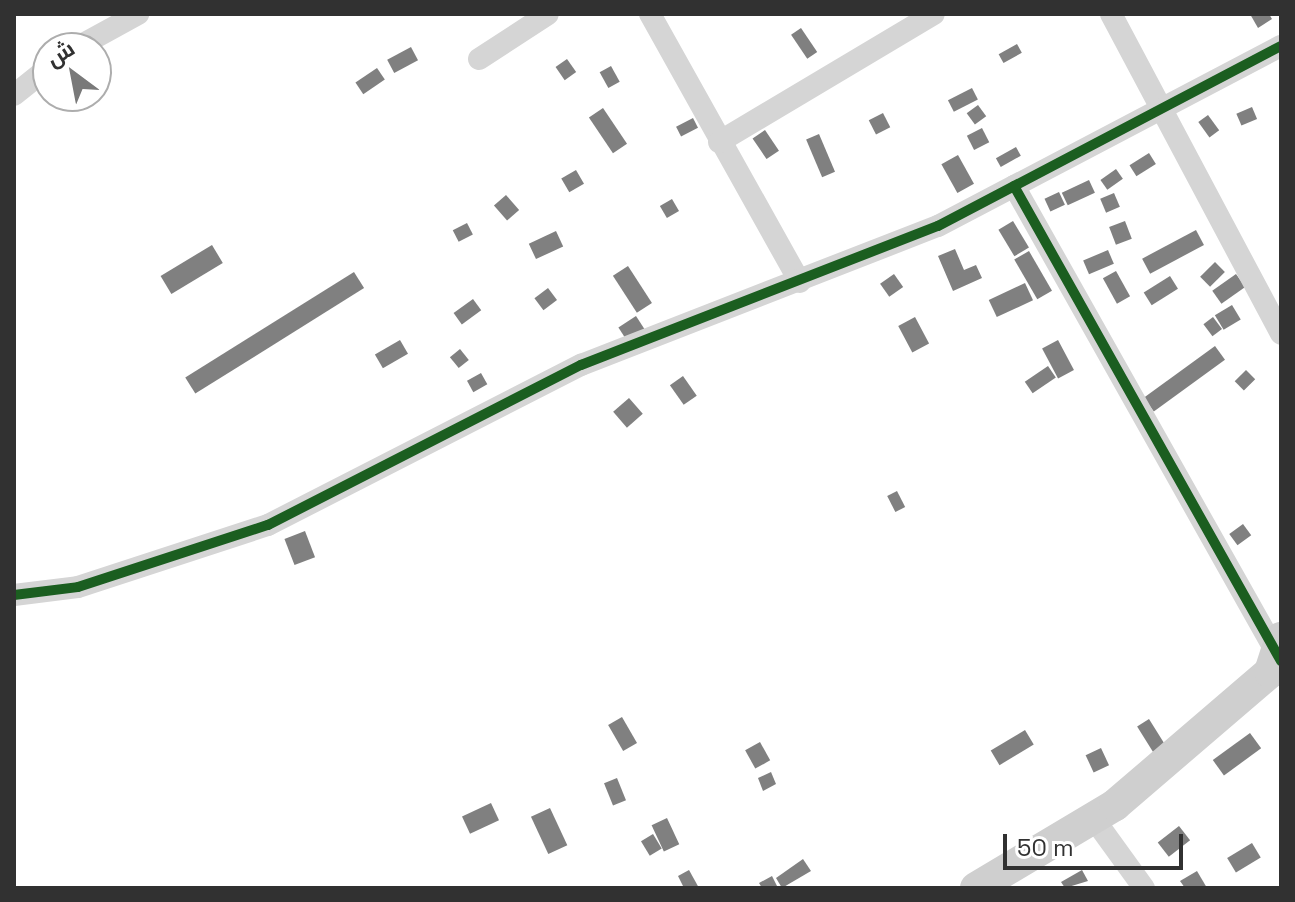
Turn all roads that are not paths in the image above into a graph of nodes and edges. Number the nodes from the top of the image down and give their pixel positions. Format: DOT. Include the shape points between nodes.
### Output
graph roads {
  1 [pos="138,14"];
  2 [pos="548,14"];
  3 [pos="650,14"];
  4 [pos="934,14"];
  5 [pos="1111,14"];
  6 [pos="105,32"];
  7 [pos="1281,46"];
  8 [pos="479,59"];
  9 [pos="32,81"];
  10 [pos="14,95"];
  11 [pos="1160,110"];
  12 [pos="719,142"];
  13 [pos="1014,186"];
  14 [pos="800,282"];
  15 [pos="1280,329"];
  16 [pos="14,595"];
  17 [pos="1279,651"];
  18 [pos="1094,819"];
  19 [pos="976,888"];
  20 [pos="1144,888"];
  1 -- 6 [label="street"];
  2 -- 8 [label="street"];
  3 -- 12 [label="street"];
  4 -- 12 [label="street"];
  5 -- 11 [label="street"];
  7 -- 11 [label="street"];
  9 -- 10 [label="street"];
  11 -- 13 [label="street"];
  11 -- 15 [label="street"];
  12 -- 14 [label="street"];
  13 -- 14 [label="street"];
  13 -- 17 [label="street"];
  14 -- 16 [label="street" via="581,365 268,525 78,587"];
  17 -- 18 [label="street" via="1270,672"];
  18 -- 19 [label="street"];
  18 -- 20 [label="street"];
}
